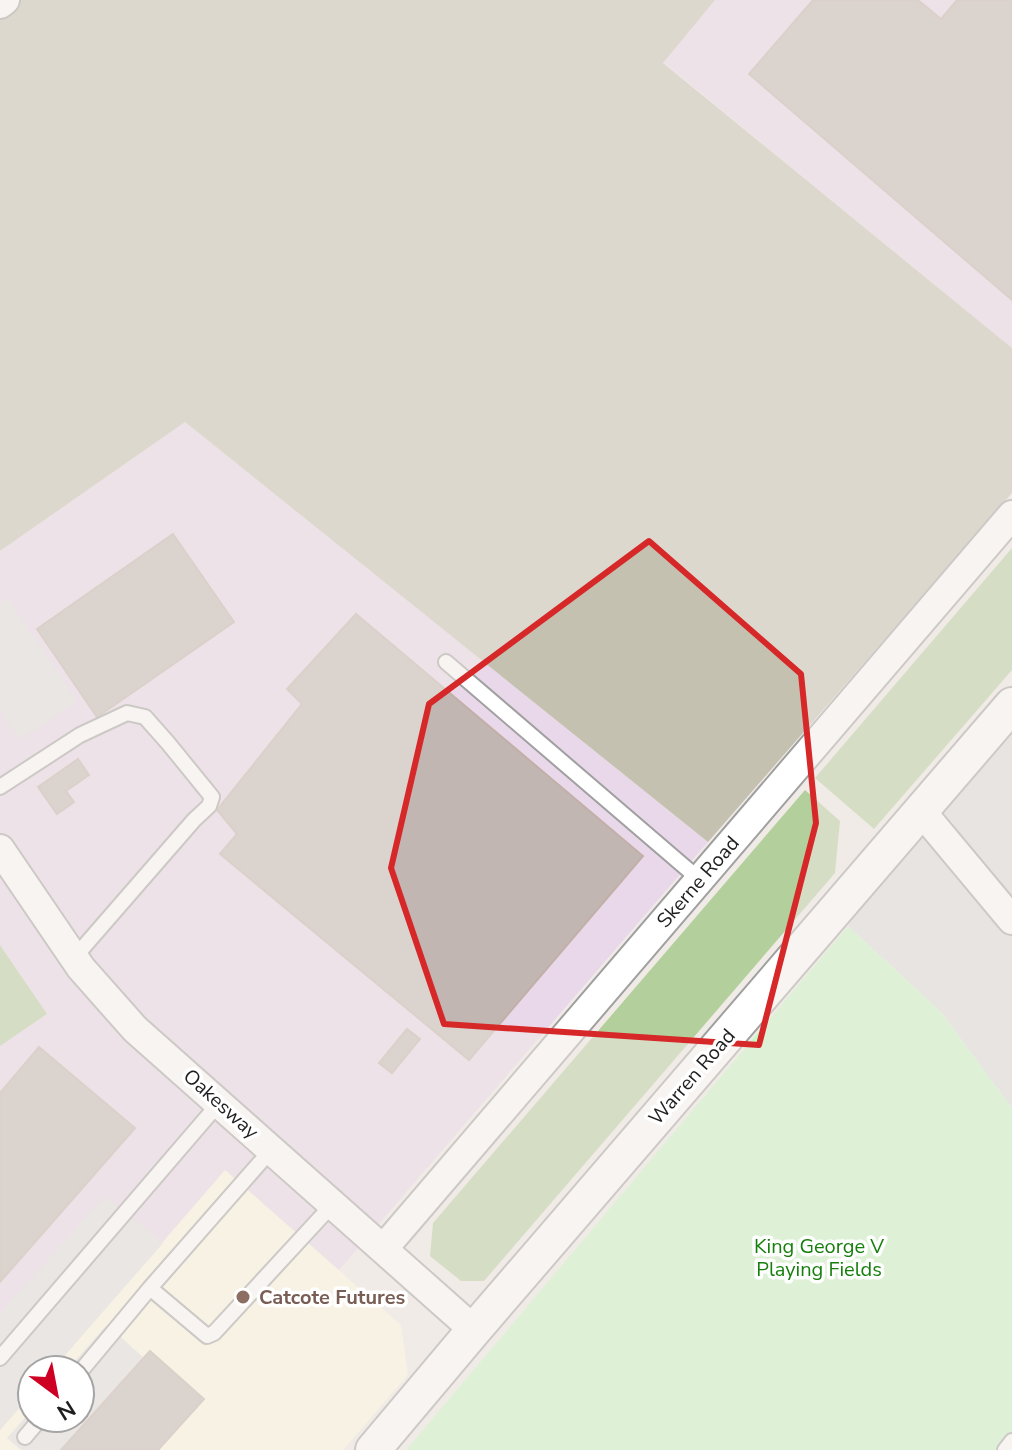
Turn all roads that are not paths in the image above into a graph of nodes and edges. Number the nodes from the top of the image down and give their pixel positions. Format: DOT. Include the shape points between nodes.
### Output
graph roads {
  1 [pos="5,0"];
  2 [pos="0,4"];
  3 [pos="1012,515"];
  4 [pos="446,662"];
  5 [pos="1012,705"];
  6 [pos="0,787"];
  7 [pos="921,811"];
  8 [pos="0,849"];
  9 [pos="700,880"];
  10 [pos="1012,920"];
  11 [pos="74,958"];
  12 [pos="220,1102"];
  13 [pos="272,1149"];
  14 [pos="333,1204"];
  15 [pos="383,1249"];
  16 [pos="150,1288"];
  17 [pos="474,1330"];
  18 [pos="95,1354"];
  19 [pos="0,1358"];
  20 [pos="28,1434"];
  21 [pos="25,1437"];
  22 [pos="1012,1441"];
  23 [pos="373,1450"];
  24 [pos="1005,1450"];
  1 -- 2 [label="street"];
  3 -- 9 [label="street, Skerne Road"];
  4 -- 9 [label="lane"];
  5 -- 7 [label="street, Warren Road"];
  6 -- 11 [label="lane" via="80,735 127,713 145,717 212,797"];
  7 -- 10 [label="street"];
  7 -- 17 [label="street, Warren Road"];
  8 -- 11 [label="street, Oakesway"];
  9 -- 15 [label="street, Skerne Road"];
  11 -- 12 [label="street, Oakesway" via="135,1029"];
  12 -- 13 [label="street, Oakesway"];
  12 -- 19 [label="lane"];
  13 -- 14 [label="street, Oakesway"];
  13 -- 16 [label="lane"];
  14 -- 15 [label="street, Oakesway"];
  14 -- 16 [label="lane" via="214,1333 207,1336"];
  15 -- 17 [label="street, Oakesway"];
  16 -- 18 [label="lane"];
  17 -- 23 [label="street, Warren Road"];
  20 -- 21 [label="lane"];
  22 -- 24 [label="lane"];
}
